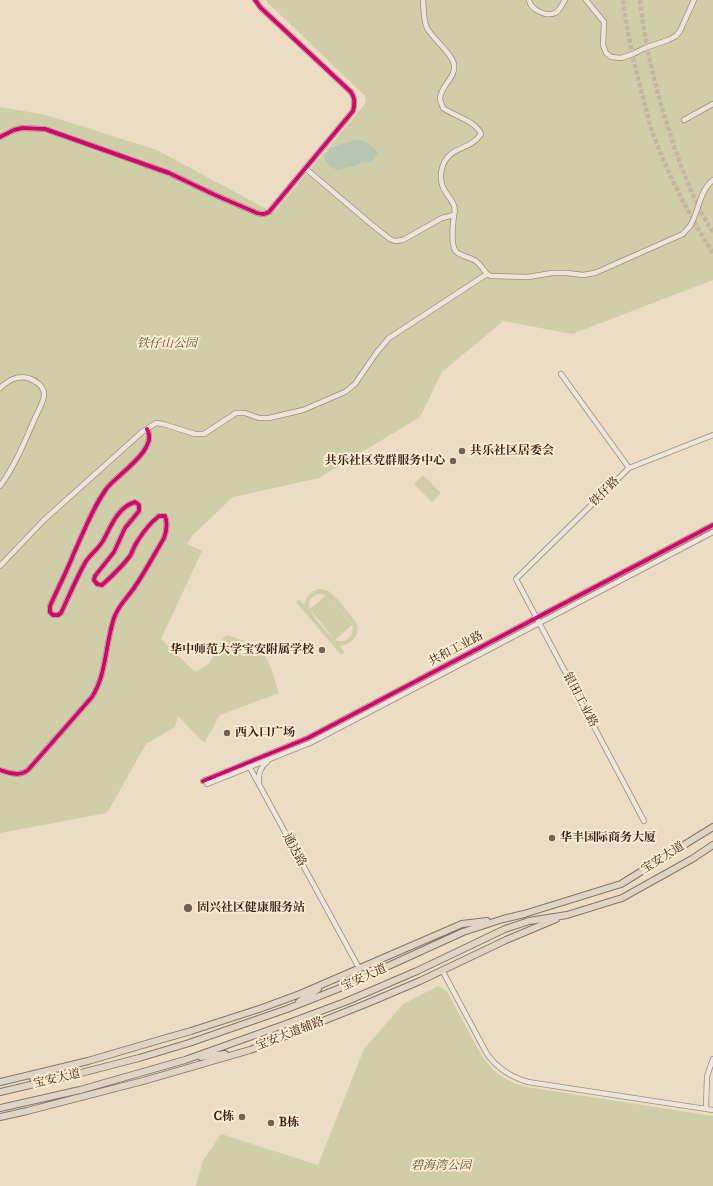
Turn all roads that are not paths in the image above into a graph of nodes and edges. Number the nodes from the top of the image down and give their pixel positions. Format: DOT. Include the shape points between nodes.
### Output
graph roads {
  1 [pos="256,0"];
  2 [pos="423,0"];
  3 [pos="529,0"];
  4 [pos="565,0"];
  5 [pos="586,0"];
  6 [pos="694,0"];
  7 [pos="713,104"];
  8 [pos="684,120"];
  9 [pos="0,137"];
  10 [pos="305,168"];
  11 [pos="713,180"];
  12 [pos="454,214"];
  13 [pos="487,274"];
  14 [pos="561,374"];
  15 [pos="0,388"];
  16 [pos="148,431"];
  17 [pos="713,434"];
  18 [pos="629,468"];
  19 [pos="0,486"];
  20 [pos="713,525"];
  21 [pos="713,532"];
  22 [pos="0,566"];
  23 [pos="516,578"];
  24 [pos="538,620"];
  25 [pos="275,757"];
  26 [pos="248,765"];
  27 [pos="0,770"];
  28 [pos="205,782"];
  29 [pos="262,790"];
  30 [pos="644,821"];
  31 [pos="713,827"];
  32 [pos="713,845"];
  33 [pos="567,915"];
  34 [pos="503,919"];
  35 [pos="359,968"];
  36 [pos="442,970"];
  37 [pos="332,980"];
  38 [pos="288,1009"];
  39 [pos="250,1050"];
  40 [pos="713,1059"];
  41 [pos="185,1060"];
  42 [pos="77,1074"];
  43 [pos="11,1080"];
  44 [pos="0,1082"];
  45 [pos="80,1090"];
  46 [pos="0,1092"];
  47 [pos="0,1108"];
  48 [pos="706,1109"];
  49 [pos="713,1110"];
  50 [pos="27,1111"];
  51 [pos="0,1117"];
  1 -- 10 [label="street" via="261,8 354,97 354,111"];
  2 -- 12 [label="street" via="427,27 454,60 455,67 440,99 443,108 475,125 481,134 472,144 452,152 442,168 443,188 454,204"];
  3 -- 4 [label="street" via="536,10 547,14 558,10"];
  5 -- 6 [label="street" via="604,22 603,45 606,52 612,57 621,58 676,36"];
  7 -- 8 [label="street"];
  9 -- 10 [label="street" via="22,128 45,129 168,173 264,214 269,212"];
  10 -- 12 [label="street" via="395,241 403,240"];
  11 -- 13 [label="street" via="704,191 690,226 683,234 595,273 552,273 528,277"];
  12 -- 13 [label="street" via="454,249 458,254 474,260"];
  13 -- 16 [label="street" via="389,338 355,384 345,392 303,410 269,418 236,413 204,434 156,423"];
  14 -- 18 [label="street"];
  15 -- 19 [label="street" via="14,378 27,378 41,386 44,394 26,439"];
  16 -- 22 [label="street" via="136,437 44,520"];
  16 -- 27 [label="street" via="149,440 141,456 109,486 100,499 50,606 50,612 53,615 61,613 86,562 104,540 113,521 130,504 135,502 139,505 139,511 125,528 114,552 95,576 97,584 102,585 120,568 145,530 159,516 165,516 167,532 114,617 99,685 92,698 28,770 16,774"];
  17 -- 18 [label="street, 铁仔路"];
  18 -- 23 [label="street, 铁仔路"];
  20 -- 24 [label="street, 共和工业路"];
  21 -- 24 [label="street, 共和工业路"];
  23 -- 24 [label="street, 银田工业路"];
  24 -- 25 [label="street, 共和工业路" via="310,743"];
  24 -- 26 [label="street, 共和工业路" via="308,738"];
  24 -- 30 [label="street, 银田工业路"];
  25 -- 26 [label="street, 共和工业路"];
  25 -- 29 [label="street" via="260,771 258,780"];
  26 -- 28 [label="street, 共和工业路"];
  26 -- 29 [label="street, 通达路"];
  29 -- 35 [label="street, 通达路"];
  31 -- 34 [label="main road, 宝安大道" via="621,884"];
  32 -- 33 [label="main road, 宝安大道" via="622,898"];
  33 -- 36 [label="main road, 宝安大道辅路"];
  33 -- 41 [label="main road, 宝安大道" via="529,921 505,929 345,1002"];
  34 -- 35 [label="main road" via="462,924"];
  34 -- 38 [label="main road, 宝安大道" via="463,932"];
  35 -- 37 [label="main road"];
  36 -- 39 [label="main road, 宝安大道辅路"];
  36 -- 48 [label="street" via="487,1054 510,1075 528,1082"];
  37 -- 38 [label="main road"];
  37 -- 43 [label="main road" via="300,994 190,1032 88,1062"];
  38 -- 42 [label="main road, 宝安大道" via="189,1043"];
  39 -- 41 [label="main road"];
  39 -- 50 [label="main road, 宝安大道辅路"];
  40 -- 48 [label="street" via="708,1076"];
  41 -- 45 [label="main road, 宝安大道"];
  42 -- 43 [label="main road"];
  42 -- 46 [label="main road, 宝安大道"];
  43 -- 44 [label="main road"];
  45 -- 47 [label="main road, 宝安大道"];
  45 -- 50 [label="main road"];
  48 -- 49 [label="street"];
  50 -- 51 [label="main road, 宝安大道辅路"];
}
